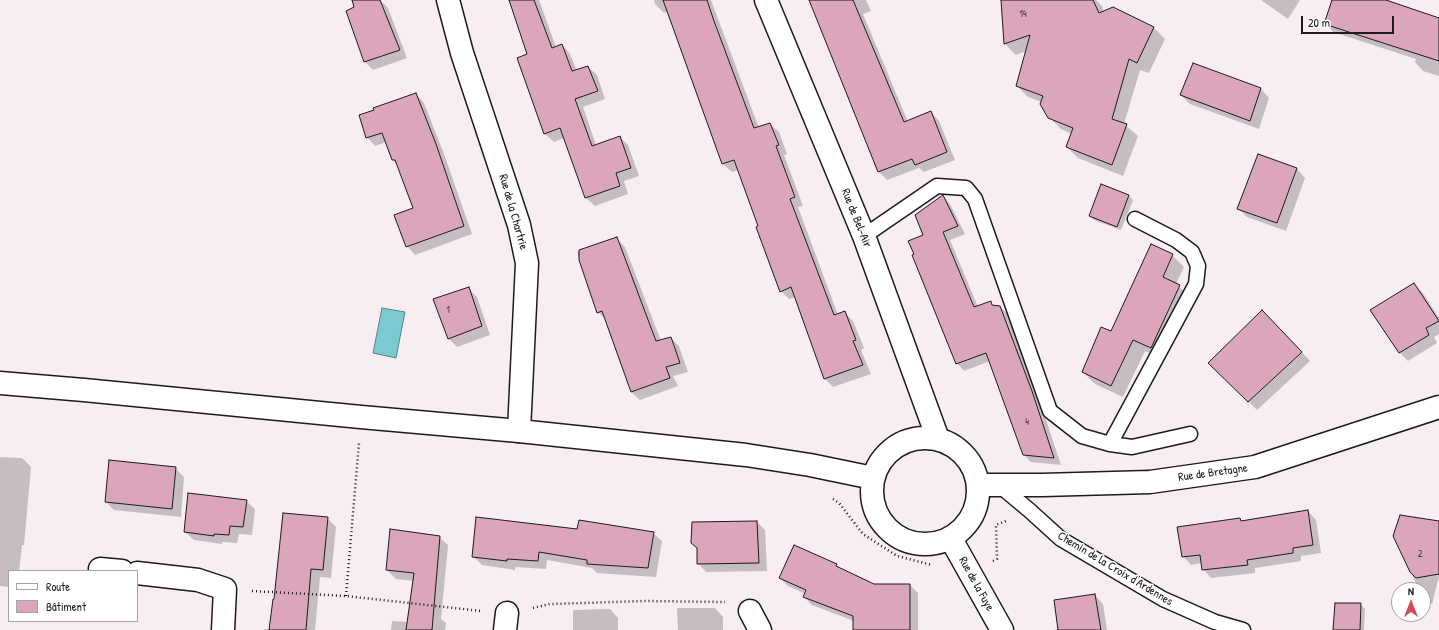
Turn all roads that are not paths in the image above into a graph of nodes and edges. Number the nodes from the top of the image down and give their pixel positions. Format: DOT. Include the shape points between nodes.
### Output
graph roads {
  1 [pos="448,0"];
  2 [pos="766,0"];
  3 [pos="1135,218"];
  4 [pos="864,236"];
  5 [pos="0,383"];
  6 [pos="1439,407"];
  7 [pos="519,431"];
  8 [pos="1190,434"];
  9 [pos="938,439"];
  10 [pos="1110,444"];
  11 [pos="873,478"];
  12 [pos="989,485"];
  13 [pos="951,539"];
  14 [pos="100,569"];
  15 [pos="111,570"];
  16 [pos="138,573"];
  17 [pos="750,611"];
  18 [pos="223,630"];
  19 [pos="760,630"];
  20 [pos="1002,630"];
  21 [pos="1243,630"];
  1 -- 7 [label="street, Rue de la Chartrie" via="462,53 520,225 527,263"];
  2 -- 4 [label="street, Rue de Bel-Air"];
  3 -- 10 [label="lane" via="1176,240 1192,252 1198,266 1196,284"];
  4 -- 9 [label="street, Rue de Bel-Air"];
  4 -- 10 [label="lane" via="937,186 966,188 976,199 1050,411 1082,436"];
  5 -- 7 [label="street"];
  6 -- 12 [label="street, Rue de Bretagne" via="1255,467 1150,482"];
  7 -- 11 [label="street" via="746,455"];
  8 -- 10 [label="lane" via="1132,447"];
  9 -- 11 [label="street" via="924,438 898,445 878,465"];
  9 -- 12 [label="street" via="953,445"];
  11 -- 13 [label="street" via="871,493 874,508 881,522 892,534 921,545"];
  12 -- 13 [label="street" via="979,498 970,522"];
  12 -- 21 [label="lane, Chemin de la Croix d'Ardennes" via="1029,510 1060,539 1163,599 1215,622"];
  13 -- 20 [label="street, Rue de la Fuye"];
  14 -- 15 [label="street"];
  16 -- 18 [label="street" via="198,580 225,589"];
  17 -- 19 [label="street"];
}
